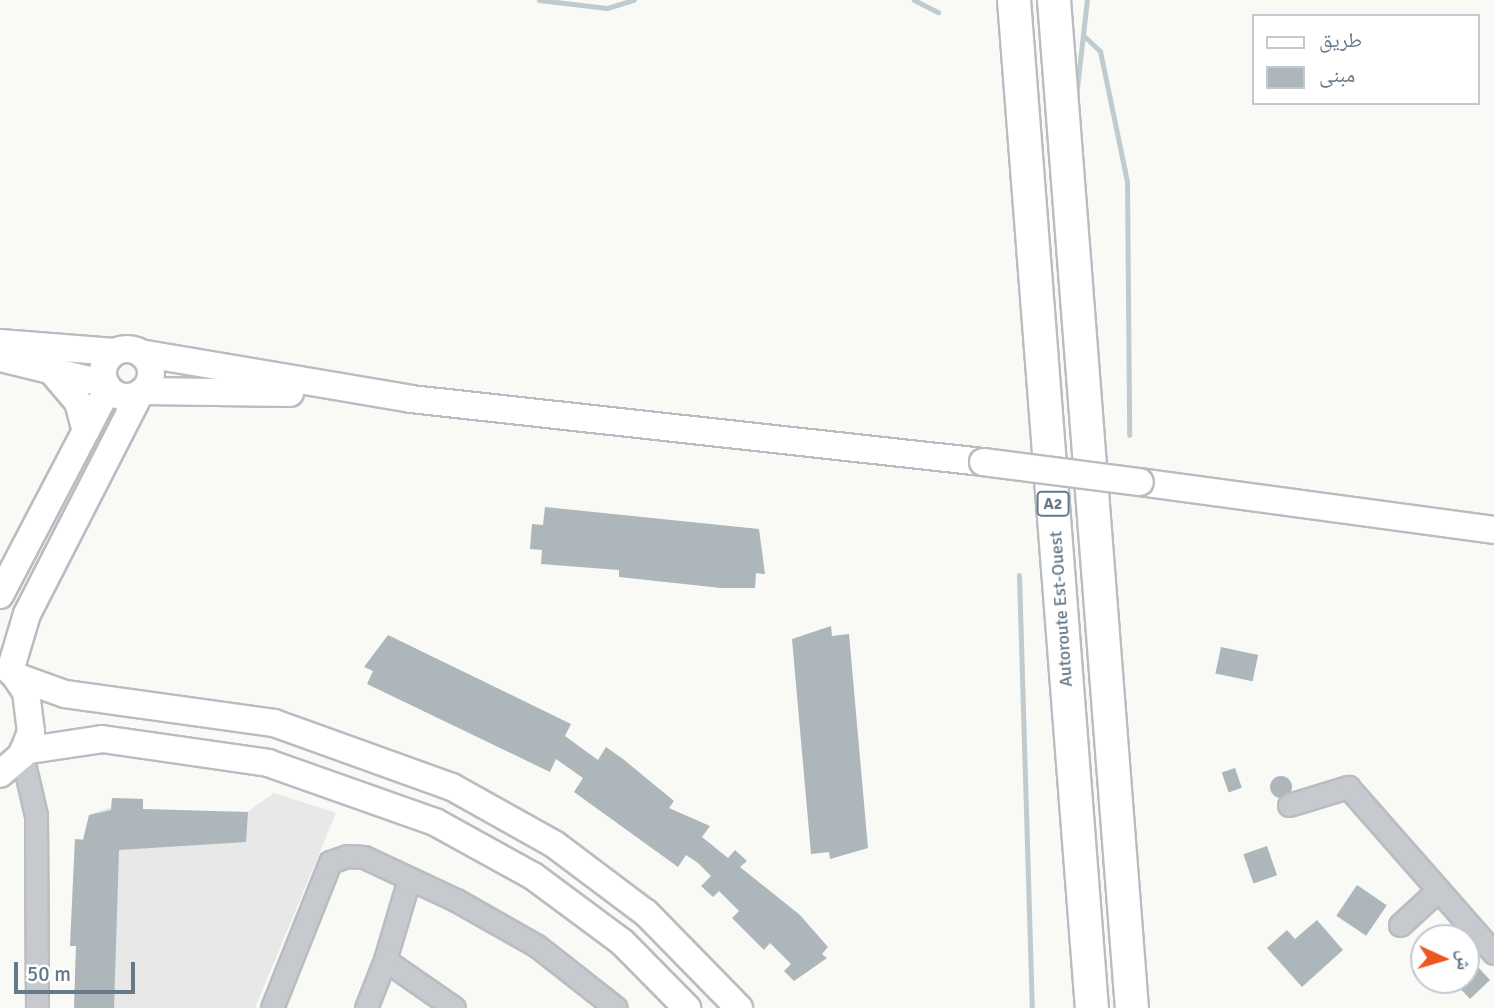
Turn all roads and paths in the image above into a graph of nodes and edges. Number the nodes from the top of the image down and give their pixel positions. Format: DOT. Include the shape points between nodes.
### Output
graph roads {
  1 [pos="1014,0"];
  2 [pos="1054,0"];
  3 [pos="0,343"];
  4 [pos="127,353"];
  5 [pos="0,358"];
  6 [pos="49,368"];
  7 [pos="107,386"];
  8 [pos="201,388"];
  9 [pos="142,392"];
  10 [pos="411,399"];
  11 [pos="122,426"];
  12 [pos="86,431"];
  13 [pos="1494,530"];
  14 [pos="0,595"];
  15 [pos="8,670"];
  16 [pos="23,753"];
  17 [pos="0,774"];
  18 [pos="1289,805"];
  19 [pos="409,879"];
  20 [pos="1438,890"];
  21 [pos="1400,925"];
  22 [pos="1494,953"];
  23 [pos="384,960"];
  24 [pos="37,1008"];
  25 [pos="272,1008"];
  26 [pos="366,1008"];
  27 [pos="454,1008"];
  28 [pos="616,1008"];
  29 [pos="687,1008"];
  30 [pos="739,1008"];
  31 [pos="1093,1008"];
  32 [pos="1132,1008"];
  1 -- 31 [label="highway, Autoroute Est-Ouest / A2"];
  2 -- 32 [label="highway, A2"];
  3 -- 4 [label="main road"];
  4 -- 7 [label="main road" via="103,370"];
  4 -- 9 [label="main road" via="151,371"];
  4 -- 10 [label="main road"];
  5 -- 6 [label="main road"];
  6 -- 7 [label="main road"];
  6 -- 12 [label="main road" via="78,402"];
  7 -- 9 [label="main road" via="123,397"];
  7 -- 12 [label="main road"];
  8 -- 9 [label="main road"];
  8 -- 10 [label="main road"];
  8 -- 11 [label="main road" via="151,406"];
  9 -- 11 [label="main road"];
  10 -- 13 [label="main road, bridge" via="983,462"];
  11 -- 15 [label="main road" via="27,614"];
  12 -- 14 [label="main road"];
  15 -- 16 [label="main road" via="32,712"];
  15 -- 30 [label="main road" via="65,694 274,723 452,788 554,844 646,913"];
  16 -- 17 [label="main road"];
  16 -- 24 [label="street" via="36,815"];
  16 -- 29 [label="main road" via="102,739 268,763 435,822 567,901 622,942"];
  18 -- 20 [label="street" via="1348,787"];
  19 -- 23 [label="street"];
  19 -- 25 [label="street" via="364,856 330,862"];
  19 -- 28 [label="street" via="537,946"];
  20 -- 21 [label="street"];
  20 -- 22 [label="street"];
  23 -- 26 [label="street"];
  23 -- 27 [label="street"];
}
